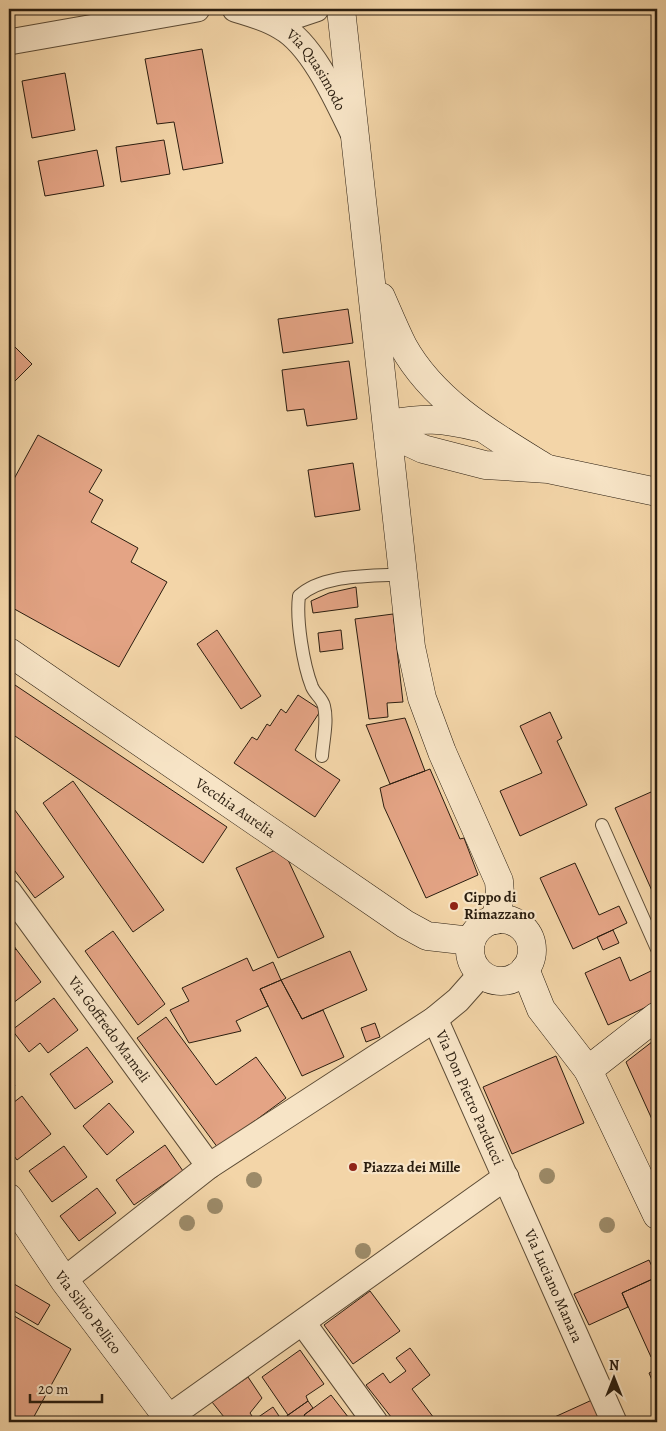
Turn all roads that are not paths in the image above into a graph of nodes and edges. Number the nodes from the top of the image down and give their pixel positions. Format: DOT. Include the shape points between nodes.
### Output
graph roads {
  1 [pos="197,9"];
  2 [pos="235,9"];
  3 [pos="316,9"];
  4 [pos="341,9"];
  5 [pos="261,17"];
  6 [pos="9,42"];
  7 [pos="356,138"];
  8 [pos="371,274"];
  9 [pos="478,427"];
  10 [pos="388,429"];
  11 [pos="548,469"];
  12 [pos="657,492"];
  13 [pos="404,574"];
  14 [pos="9,652"];
  15 [pos="322,756"];
  16 [pos="602,825"];
  17 [pos="9,892"];
  18 [pos="496,920"];
  19 [pos="471,941"];
  20 [pos="657,949"];
  21 [pos="525,970"];
  22 [pos="481,974"];
  23 [pos="657,1016"];
  24 [pos="435,1019"];
  25 [pos="588,1070"];
  26 [pos="209,1166"];
  27 [pos="506,1177"];
  28 [pos="9,1198"];
  29 [pos="657,1215"];
  30 [pos="64,1280"];
  31 [pos="303,1323"];
  32 [pos="167,1421"];
  33 [pos="375,1422"];
  34 [pos="614,1422"];
  1 -- 6 [label="street"];
  2 -- 5 [label="street, Via Quasimodo"];
  3 -- 5 [label="street, Via Quasimodo" via="289,18"];
  4 -- 7 [label="main road"];
  5 -- 7 [label="street, Via Quasimodo" via="283,28 304,48 329,84"];
  7 -- 8 [label="main road"];
  8 -- 9 [label="main road" via="403,346 424,375"];
  8 -- 10 [label="main road"];
  9 -- 10 [label="main road" via="443,419 420,419"];
  9 -- 11 [label="main road"];
  10 -- 11 [label="main road" via="423,449 485,465"];
  10 -- 13 [label="main road"];
  11 -- 12 [label="main road"];
  13 -- 15 [label="lane" via="332,581 308,588 299,596 297,608 308,674 324,707"];
  13 -- 18 [label="main road" via="411,647 422,698 499,882"];
  14 -- 19 [label="main road, Vecchia Aurelia" via="405,924 427,936"];
  16 -- 20 [label="lane"];
  17 -- 26 [label="street, Via Goffredo Mameli"];
  18 -- 19 [label="main road" via="480,927"];
  18 -- 21 [label="main road" via="514,922 528,934 532,953"];
  19 -- 22 [label="main road" via="471,959"];
  21 -- 22 [label="main road" via="504,981"];
  21 -- 25 [label="main road" via="541,1009"];
  22 -- 24 [label="street" via="458,1000"];
  23 -- 25 [label="main road"];
  24 -- 26 [label="street"];
  24 -- 27 [label="street, Via Don Pietro Parducci"];
  25 -- 29 [label="main road"];
  26 -- 30 [label="street"];
  27 -- 31 [label="street"];
  27 -- 34 [label="street, Via Luciano Manara"];
  28 -- 30 [label="main road, Via Silvio Pellico"];
  30 -- 32 [label="main road, Via Silvio Pellico"];
  31 -- 32 [label="street"];
  31 -- 33 [label="street"];
}
